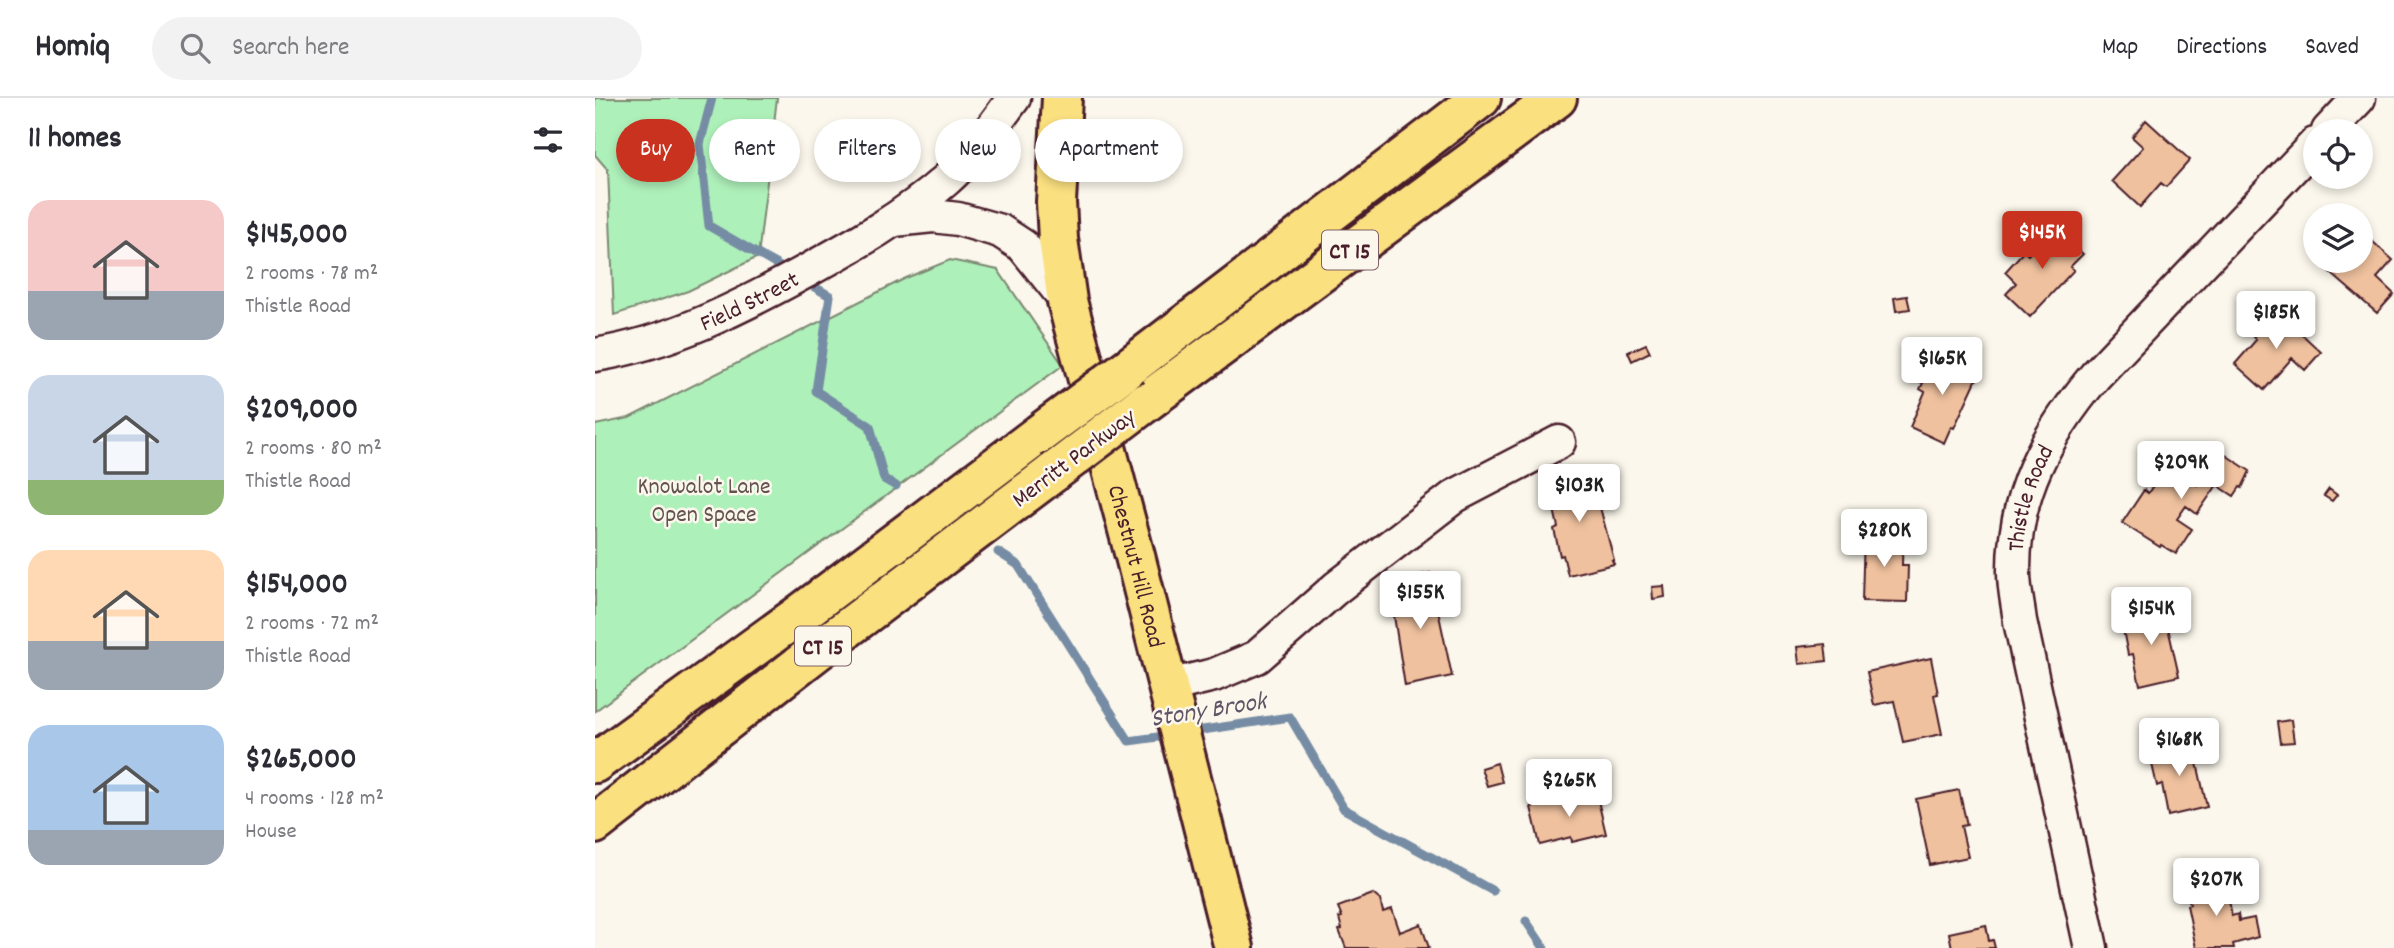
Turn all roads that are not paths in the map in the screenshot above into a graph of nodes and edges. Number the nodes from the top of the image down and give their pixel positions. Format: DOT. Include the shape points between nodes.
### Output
graph roads {
  1 [pos="1014,98"];
  2 [pos="1062,98"];
  3 [pos="1481,98"];
  4 [pos="1557,98"];
  5 [pos="2359,98"];
  6 [pos="2339,119"];
  7 [pos="2303,157"];
  8 [pos="894,220"];
  9 [pos="1067,301"];
  10 [pos="595,355"];
  11 [pos="1559,442"];
  12 [pos="1169,690"];
  13 [pos="595,763"];
  14 [pos="595,824"];
  15 [pos="1234,948"];
  16 [pos="2091,948"];
  1 -- 8 [label="street, Field Street" via="947,180"];
  2 -- 9 [label="main road, Chestnut Hill Road" via="1056,202"];
  3 -- 13 [label="main road, Merritt Parkway / CT 15, bridge" via="1132,365"];
  4 -- 14 [label="main road, Merritt Parkway / CT 15, bridge" via="1145,403"];
  5 -- 6 [label="street"];
  7 -- 16 [label="street, Thistle Road" via="2066,411 2044,447 2017,518 2014,575 2020,621"];
  8 -- 9 [label="street, Field Street" via="933,216 1000,231 1023,246"];
  8 -- 10 [label="street, Field Street" via="727,312 643,345"];
  9 -- 12 [label="main road, Chestnut Hill Road"];
  11 -- 12 [label="street" via="1455,496 1336,588 1257,657"];
  12 -- 15 [label="main road, Chestnut Hill Road"];
}
